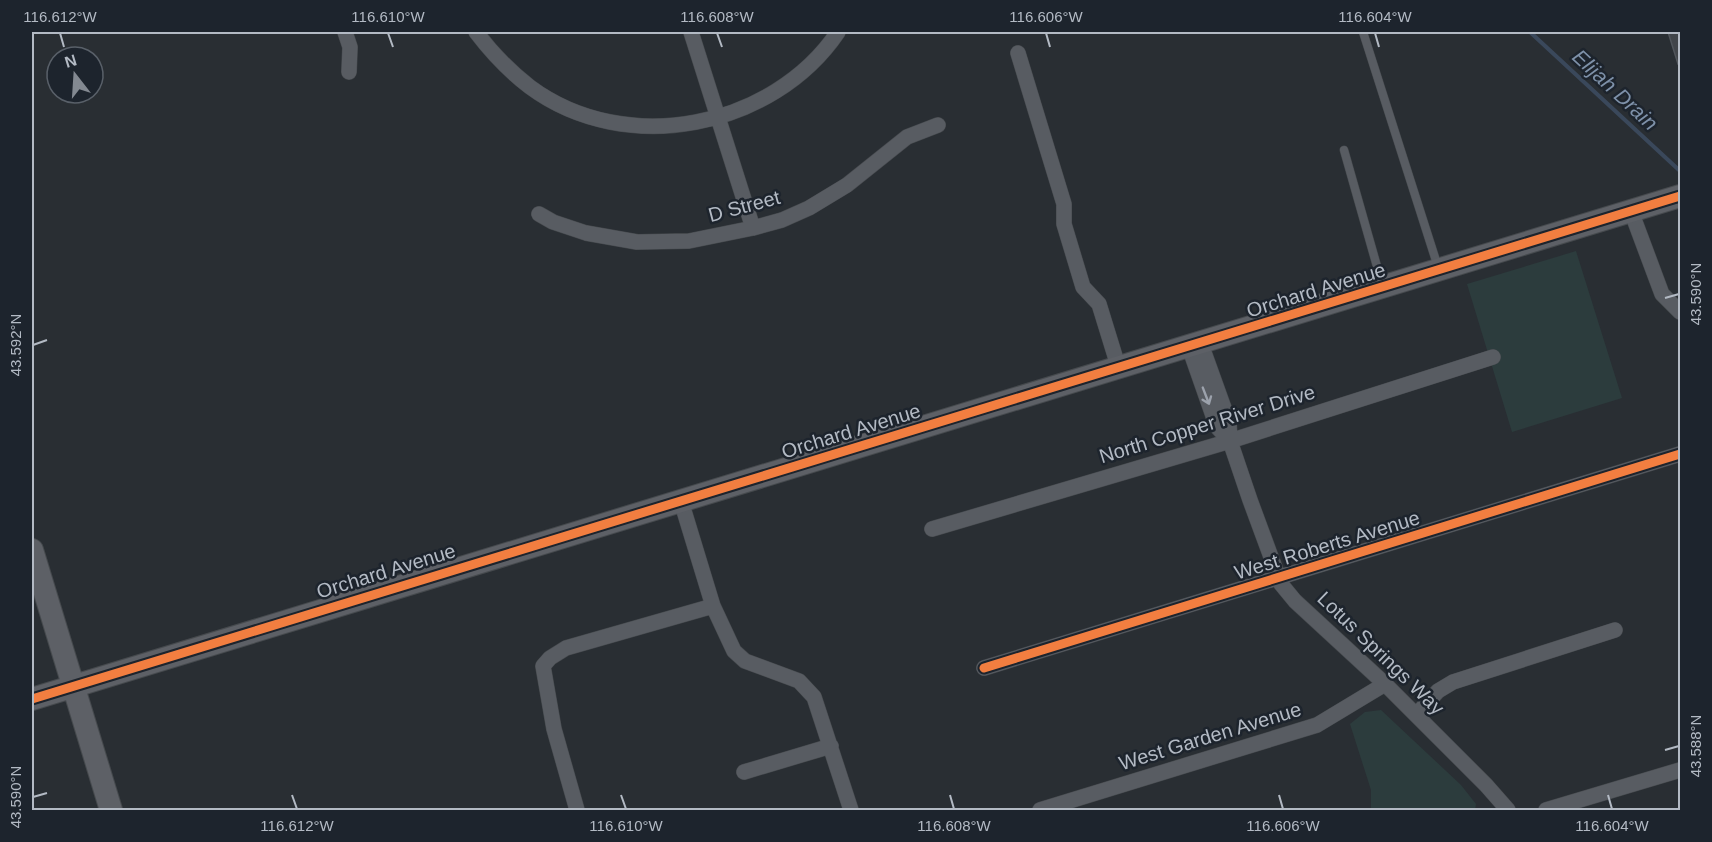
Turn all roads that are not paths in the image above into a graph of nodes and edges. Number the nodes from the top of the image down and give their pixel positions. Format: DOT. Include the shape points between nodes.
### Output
graph roads {
  1 [pos="345,32"];
  2 [pos="476,32"];
  3 [pos="691,32"];
  4 [pos="838,32"];
  5 [pos="1363,32"];
  6 [pos="1018,53"];
  7 [pos="349,72"];
  8 [pos="719,118"];
  9 [pos="938,125"];
  10 [pos="1344,150"];
  11 [pos="1680,196"];
  12 [pos="1631,211"];
  13 [pos="539,214"];
  14 [pos="753,228"];
  15 [pos="1439,271"];
  16 [pos="1384,288"];
  17 [pos="1680,312"];
  18 [pos="1195,346"];
  19 [pos="1493,357"];
  20 [pos="1119,369"];
  21 [pos="1230,441"];
  22 [pos="1680,454"];
  23 [pos="681,501"];
  24 [pos="932,529"];
  25 [pos="32,550"];
  26 [pos="1279,579"];
  27 [pos="713,606"];
  28 [pos="1615,630"];
  29 [pos="984,668"];
  30 [pos="1385,684"];
  31 [pos="73,686"];
  32 [pos="32,699"];
  33 [pos="1416,715"];
  34 [pos="831,746"];
  35 [pos="1680,770"];
  36 [pos="744,772"];
  37 [pos="111,810"];
  38 [pos="577,810"];
  39 [pos="851,810"];
  40 [pos="1040,810"];
  41 [pos="1508,810"];
  42 [pos="1546,810"];
  1 -- 7 [label="street" via="350,47"];
  2 -- 8 [label="street" via="494,56 531,88 574,111 621,124 670,127"];
  3 -- 8 [label="street"];
  4 -- 8 [label="street" via="796,78 759,102"];
  5 -- 15 [label="lane"];
  6 -- 20 [label="street" via="1064,204 1064,225 1083,287 1099,304"];
  8 -- 14 [label="street"];
  9 -- 14 [label="street, D Street" via="907,136 847,184 809,208"];
  10 -- 16 [label="lane"];
  11 -- 12 [label="street, Orchard Avenue"];
  12 -- 15 [label="street, Orchard Avenue"];
  12 -- 17 [label="street" via="1662,294"];
  13 -- 14 [label="street, D Street" via="586,233 637,242 689,241"];
  15 -- 16 [label="street, Orchard Avenue"];
  16 -- 18 [label="street, Orchard Avenue"];
  18 -- 20 [label="street, Orchard Avenue"];
  18 -- 21 [label="street, Lotus Springs Way" via="1217,427"];
  19 -- 21 [label="street, North Copper River Drive"];
  20 -- 23 [label="street, Orchard Avenue"];
  21 -- 24 [label="street, North Copper River Drive"];
  21 -- 26 [label="street, Lotus Springs Way"];
  22 -- 26 [label="street, West Roberts Avenue"];
  23 -- 27 [label="street"];
  23 -- 31 [label="street, Orchard Avenue"];
  25 -- 31 [label="street"];
  26 -- 29 [label="street, West Roberts Avenue"];
  26 -- 30 [label="street, Lotus Springs Way" via="1295,601"];
  27 -- 34 [label="street" via="734,651 745,661 806,687 814,697"];
  27 -- 38 [label="street" via="566,648 543,666 554,729"];
  28 -- 33 [label="street" via="1453,682 1438,691"];
  30 -- 33 [label="street, Lotus Springs Way"];
  30 -- 40 [label="street, West Garden Avenue" via="1317,725"];
  31 -- 32 [label="street, Orchard Avenue"];
  31 -- 37 [label="street"];
  33 -- 41 [label="street, Lotus Springs Way"];
  34 -- 36 [label="street"];
  34 -- 39 [label="street"];
  35 -- 42 [label="street"];
}
